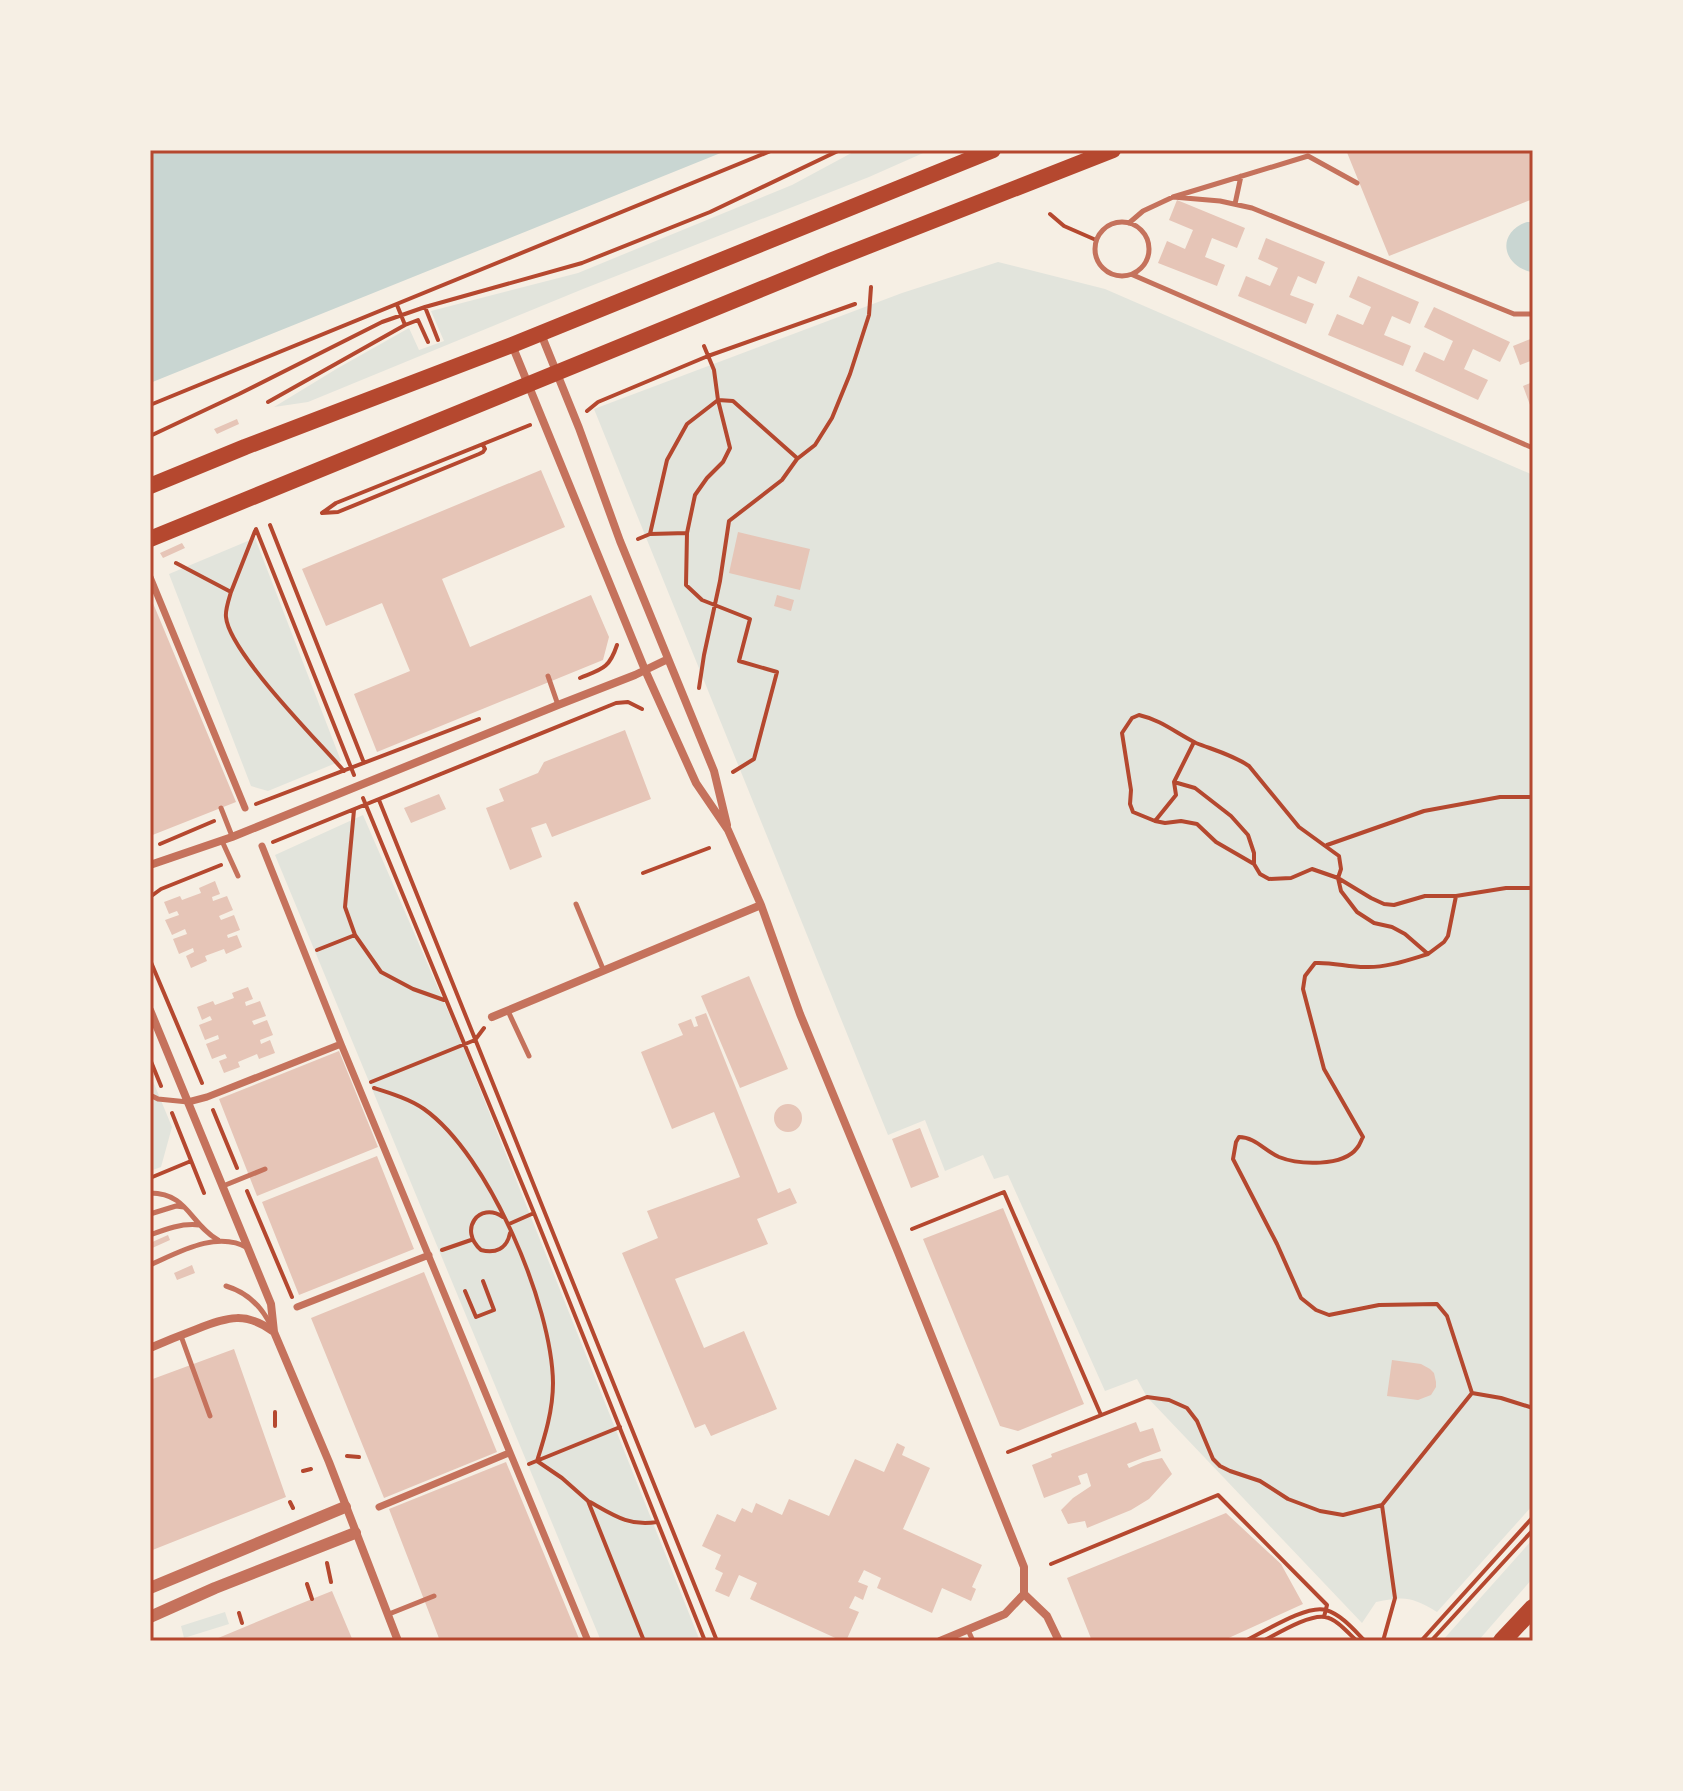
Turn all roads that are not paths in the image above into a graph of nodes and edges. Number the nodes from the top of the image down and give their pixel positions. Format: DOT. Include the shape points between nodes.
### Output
graph roads {
  1 [pos="993,150"];
  2 [pos="1113,150"];
  3 [pos="1241,176"];
  4 [pos="1357,183"];
  5 [pos="1173,197"];
  6 [pos="1235,204"];
  7 [pos="1129,223"];
  8 [pos="1133,275"];
  9 [pos="1533,314"];
  10 [pos="540,334"];
  11 [pos="512,345"];
  12 [pos="557,373"];
  13 [pos="528,385"];
  14 [pos="1533,448"];
  15 [pos="150,486"];
  16 [pos="150,539"];
  17 [pos="150,577"];
  18 [pos="668,659"];
  19 [pos="645,670"];
  20 [pos="548,676"];
  21 [pos="558,705"];
  22 [pos="221,808"];
  23 [pos="245,808"];
  24 [pos="728,830"];
  25 [pos="232,837"];
  26 [pos="222,841"];
  27 [pos="262,846"];
  28 [pos="152,867"];
  29 [pos="238,876"];
  30 [pos="576,904"];
  31 [pos="761,905"];
  32 [pos="603,969"];
  33 [pos="150,1010"];
  34 [pos="508,1011"];
  35 [pos="492,1017"];
  36 [pos="341,1044"];
  37 [pos="529,1056"];
  38 [pos="150,1095"];
  39 [pos="188,1102"];
  40 [pos="265,1169"];
  41 [pos="222,1187"];
  42 [pos="150,1193"];
  43 [pos="185,1208"];
  44 [pos="150,1214"];
  45 [pos="200,1225"];
  46 [pos="150,1235"];
  47 [pos="219,1241"];
  48 [pos="249,1249"];
  49 [pos="429,1255"];
  50 [pos="150,1265"];
  51 [pos="226,1286"];
  52 [pos="297,1307"];
  53 [pos="274,1332"];
  54 [pos="181,1335"];
  55 [pos="150,1348"];
  56 [pos="210,1416"];
  57 [pos="509,1453"];
  58 [pos="345,1507"];
  59 [pos="379,1507"];
  60 [pos="355,1533"];
  61 [pos="150,1588"];
  62 [pos="1024,1594"];
  63 [pos="434,1596"];
  64 [pos="1533,1608"];
  65 [pos="388,1615"];
  66 [pos="150,1617"];
  67 [pos="968,1630"];
  68 [pos="398,1641"];
  69 [pos="588,1641"];
  70 [pos="940,1641"];
  71 [pos="973,1641"];
  72 [pos="1059,1641"];
  73 [pos="1502,1641"];
  1 -- 10 [label="main road"];
  2 -- 12 [label="main road"];
  3 -- 4 [label="lane" via="1308,156"];
  3 -- 5 [label="lane"];
  3 -- 6 [label="lane"];
  5 -- 6 [label="lane"];
  5 -- 7 [label="lane"];
  6 -- 9 [label="lane" via="1514,314"];
  7 -- 8 [label="lane" via="1149,242 1146,263"];
  7 -- 8 [label="lane" via="1102,230 1095,256 1114,276"];
  8 -- 14 [label="lane"];
  10 -- 11 [label="main road"];
  10 -- 12 [label="street"];
  11 -- 13 [label="street"];
  11 -- 15 [label="main road"];
  12 -- 13 [label="main road"];
  12 -- 18 [label="street"];
  13 -- 16 [label="main road"];
  13 -- 19 [label="street"];
  17 -- 23 [label="street"];
  18 -- 19 [label="street"];
  18 -- 24 [label="street" via="714,771"];
  19 -- 21 [label="street"];
  19 -- 24 [label="street" via="696,783"];
  20 -- 21 [label="lane"];
  21 -- 25 [label="street"];
  22 -- 25 [label="lane"];
  24 -- 31 [label="street"];
  25 -- 26 [label="street"];
  26 -- 28 [label="street"];
  26 -- 29 [label="lane"];
  27 -- 36 [label="street"];
  30 -- 32 [label="lane"];
  31 -- 32 [label="street"];
  31 -- 62 [label="street" via="1024,1567"];
  32 -- 34 [label="street"];
  33 -- 39 [label="street"];
  34 -- 35 [label="street"];
  34 -- 37 [label="lane"];
  36 -- 39 [label="street"];
  36 -- 49 [label="street"];
  38 -- 39 [label="lane"];
  39 -- 41 [label="street"];
  40 -- 41 [label="lane"];
  41 -- 48 [label="street"];
  42 -- 43 [label="lane" via="175,1198"];
  43 -- 44 [label="lane"];
  43 -- 45 [label="lane"];
  45 -- 46 [label="lane" via="178,1225"];
  45 -- 47 [label="lane"];
  47 -- 48 [label="lane"];
  47 -- 50 [label="lane"];
  48 -- 53 [label="street" via="271,1304"];
  49 -- 52 [label="street"];
  49 -- 57 [label="street"];
  51 -- 53 [label="lane" via="251,1300"];
  53 -- 54 [label="street" via="249,1318 234,1317"];
  53 -- 58 [label="street"];
  54 -- 55 [label="street"];
  54 -- 56 [label="lane"];
  57 -- 59 [label="street"];
  57 -- 69 [label="street"];
  58 -- 60 [label="street"];
  58 -- 61 [label="street"];
  60 -- 65 [label="street"];
  60 -- 66 [label="street"];
  62 -- 67 [label="street" via="1005,1614"];
  62 -- 72 [label="street" via="1047,1616"];
  63 -- 65 [label="lane"];
  64 -- 73 [label="highway"];
  65 -- 68 [label="street"];
  67 -- 70 [label="street"];
  67 -- 71 [label="lane"];
}
